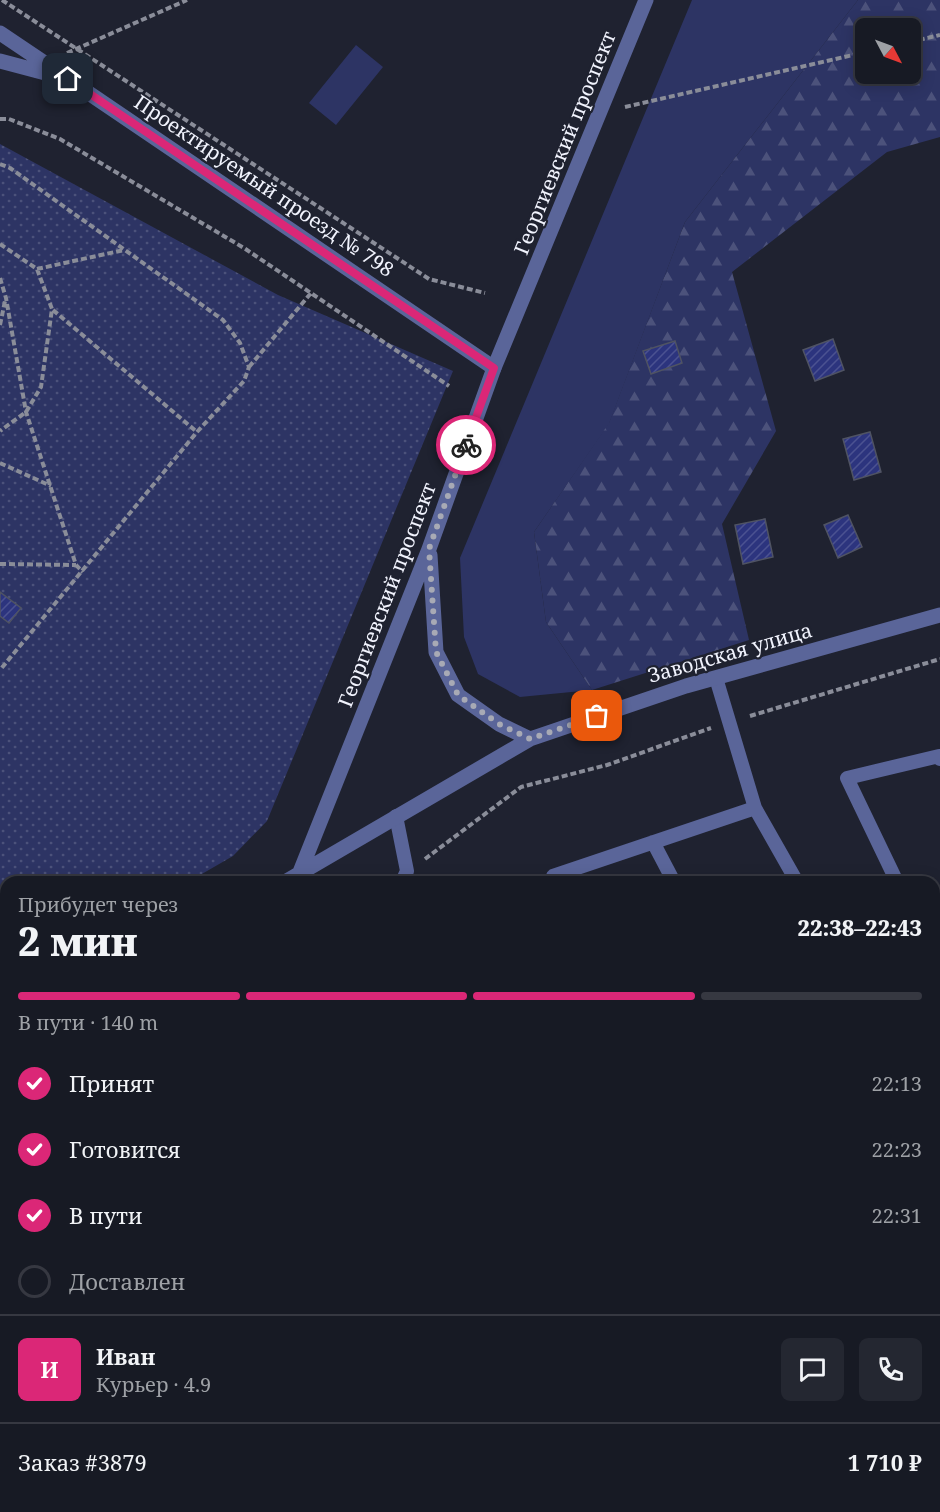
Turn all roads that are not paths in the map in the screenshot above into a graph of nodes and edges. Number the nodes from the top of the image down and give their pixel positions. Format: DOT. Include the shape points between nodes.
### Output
graph roads {
  1 [pos="646,0"];
  2 [pos="0,33"];
  3 [pos="0,61"];
  4 [pos="68,79"];
  5 [pos="494,368"];
  6 [pos="429,549"];
  7 [pos="940,615"];
  8 [pos="716,678"];
  9 [pos="530,739"];
  10 [pos="940,759"];
  11 [pos="755,808"];
  12 [pos="396,816"];
  13 [pos="653,842"];
  14 [pos="300,872"];
  15 [pos="294,876"];
  16 [pos="404,876"];
  17 [pos="553,876"];
  18 [pos="671,876"];
  19 [pos="794,876"];
  20 [pos="894,876"];
  1 -- 5 [label="street, Георгиевский проспект"];
  2 -- 4 [label="street"];
  3 -- 4 [label="street, Проектируемый проезд № 798"];
  4 -- 5 [label="street, Проектируемый проезд № 798"];
  5 -- 6 [label="street, Георгиевский проспект"];
  6 -- 9 [label="street" via="436,652 458,695 499,724"];
  6 -- 14 [label="street, Георгиевский проспект"];
  7 -- 8 [label="street, Заводская улица"];
  8 -- 9 [label="street, Заводская улица"];
  8 -- 11 [label="lane"];
  9 -- 12 [label="street, Заводская улица"];
  10 -- 20 [label="lane" via="939,756 847,778"];
  11 -- 13 [label="lane"];
  11 -- 19 [label="lane"];
  12 -- 14 [label="street, Заводская улица"];
  12 -- 16 [label="lane"];
  13 -- 17 [label="lane"];
  13 -- 18 [label="lane"];
  14 -- 15 [label="street, Заводская улица"];
}
